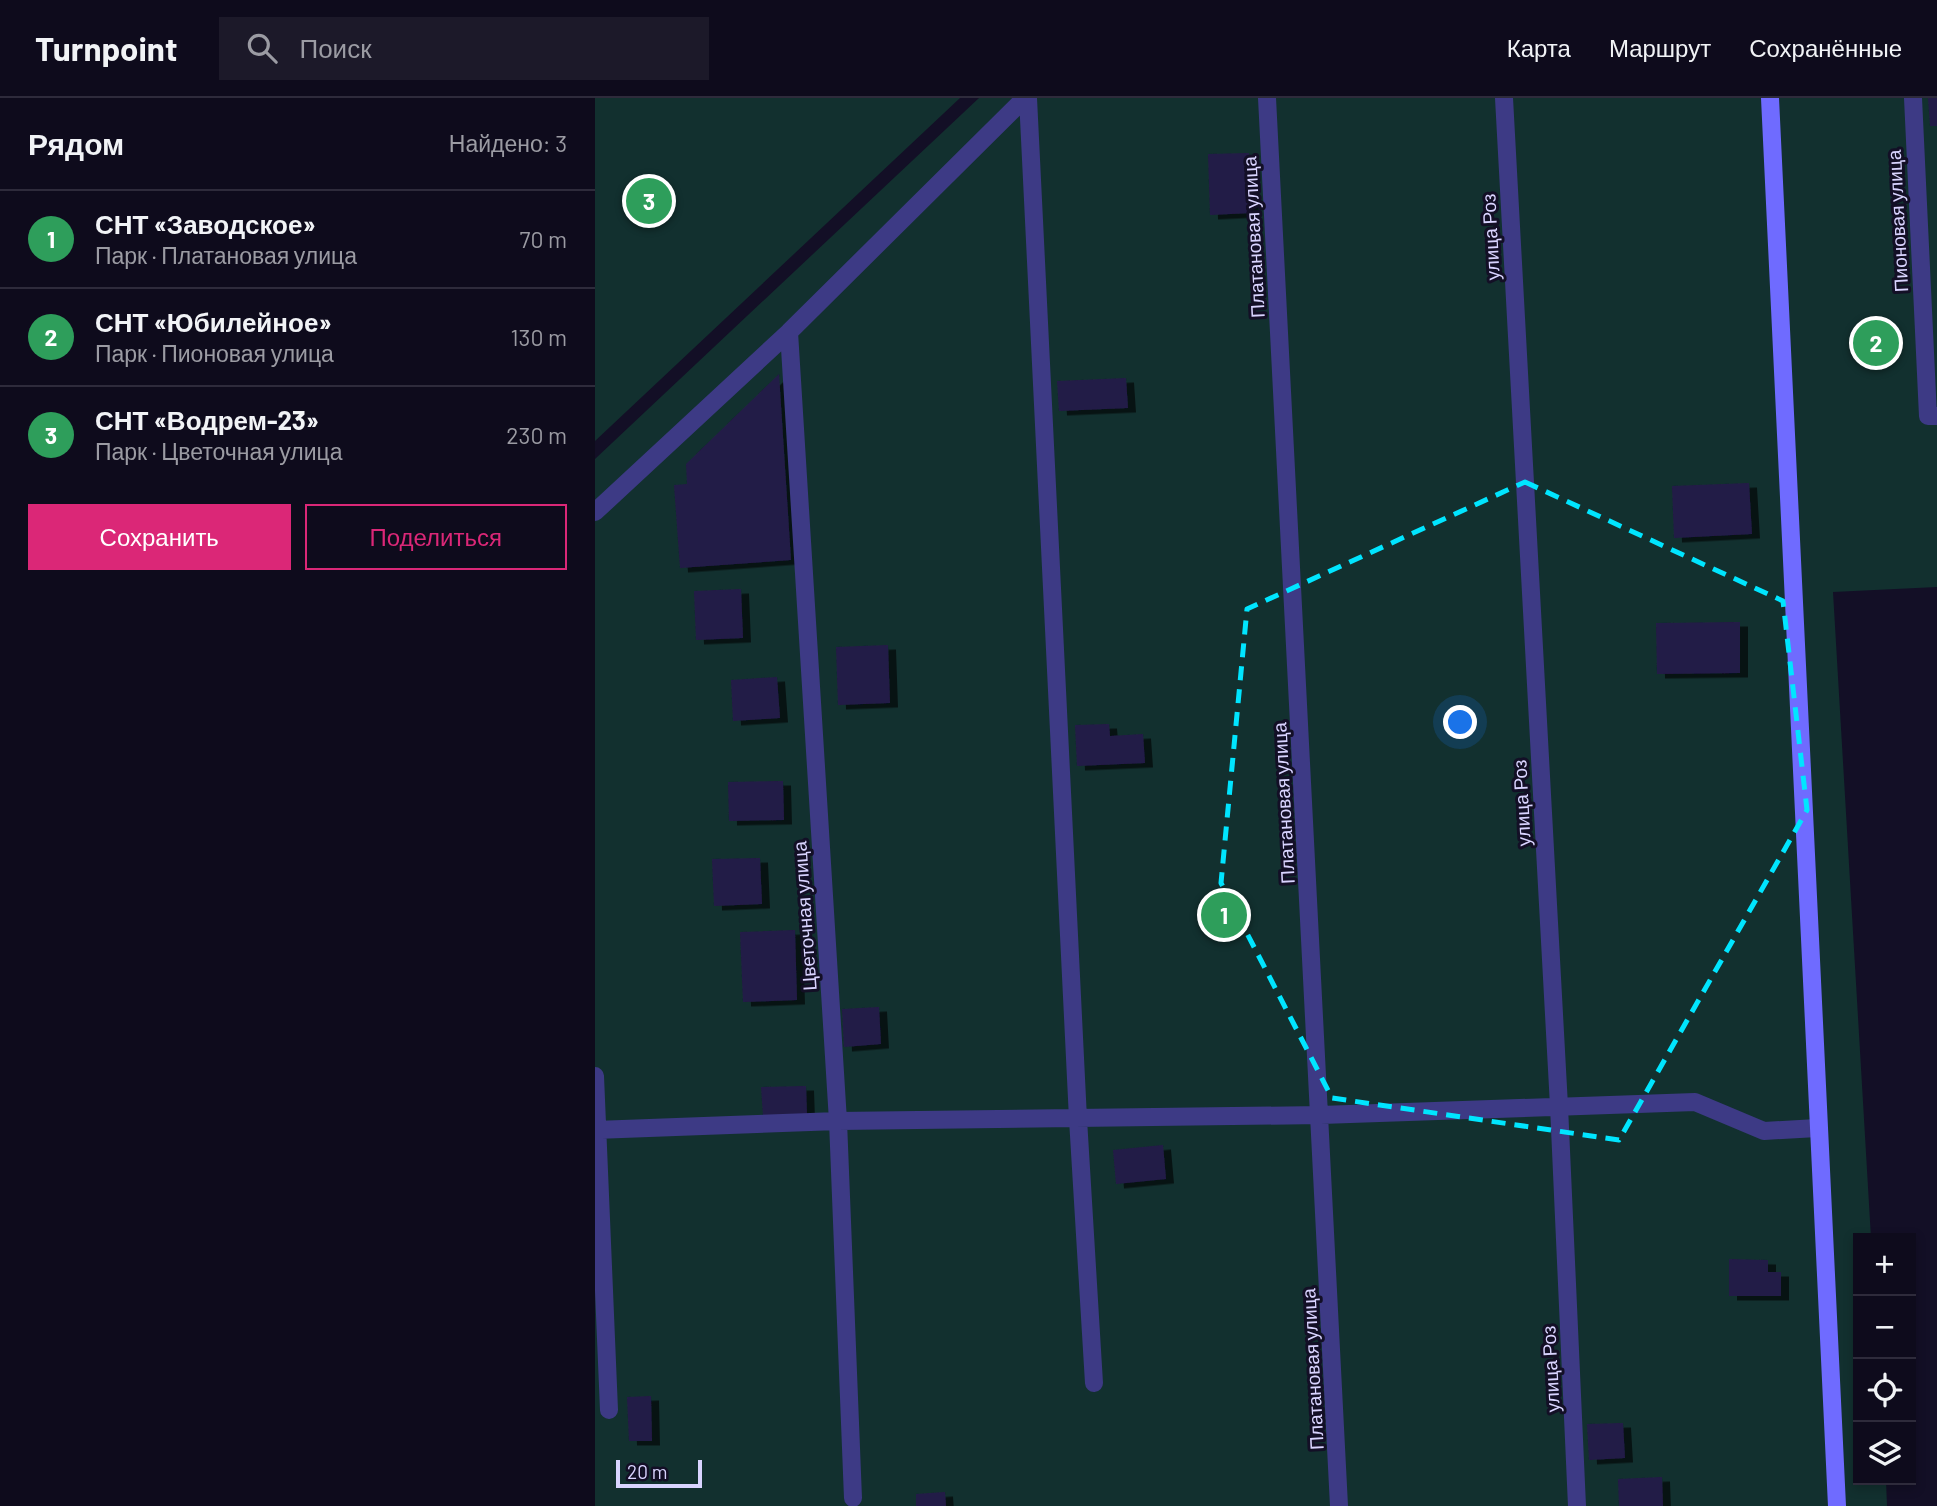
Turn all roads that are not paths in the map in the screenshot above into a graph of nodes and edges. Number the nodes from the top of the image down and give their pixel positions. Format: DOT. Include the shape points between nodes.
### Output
graph roads {
  1 [pos="1027,98"];
  2 [pos="1267,98"];
  3 [pos="1504,98"];
  4 [pos="1770,98"];
  5 [pos="1913,98"];
  6 [pos="789,332"];
  7 [pos="1937,416"];
  8 [pos="595,512"];
  9 [pos="595,1076"];
  10 [pos="1559,1106"];
  11 [pos="1321,1115"];
  12 [pos="1078,1118"];
  13 [pos="838,1121"];
  14 [pos="1817,1128"];
  15 [pos="597,1130"];
  16 [pos="1094,1383"];
  17 [pos="608,1409"];
  18 [pos="853,1498"];
  19 [pos="1339,1506"];
  20 [pos="1577,1506"];
  21 [pos="1837,1506"];
  1 -- 6 [label="street"];
  1 -- 12 [label="street"];
  2 -- 11 [label="street, Платановая улица"];
  3 -- 10 [label="street, улица Роз"];
  4 -- 14 [label="street"];
  5 -- 7 [label="street, Пионовая улица" via="1928,416"];
  6 -- 8 [label="street"];
  6 -- 13 [label="street, Цветочная улица"];
  9 -- 15 [label="street"];
  10 -- 11 [label="street"];
  10 -- 14 [label="street" via="1695,1102 1764,1131"];
  10 -- 20 [label="street, улица Роз"];
  11 -- 12 [label="street"];
  11 -- 19 [label="street, Платановая улица"];
  12 -- 13 [label="street"];
  12 -- 16 [label="street"];
  13 -- 15 [label="street"];
  13 -- 18 [label="street, Цветочная улица"];
  14 -- 21 [label="street"];
  15 -- 17 [label="street"];
}
